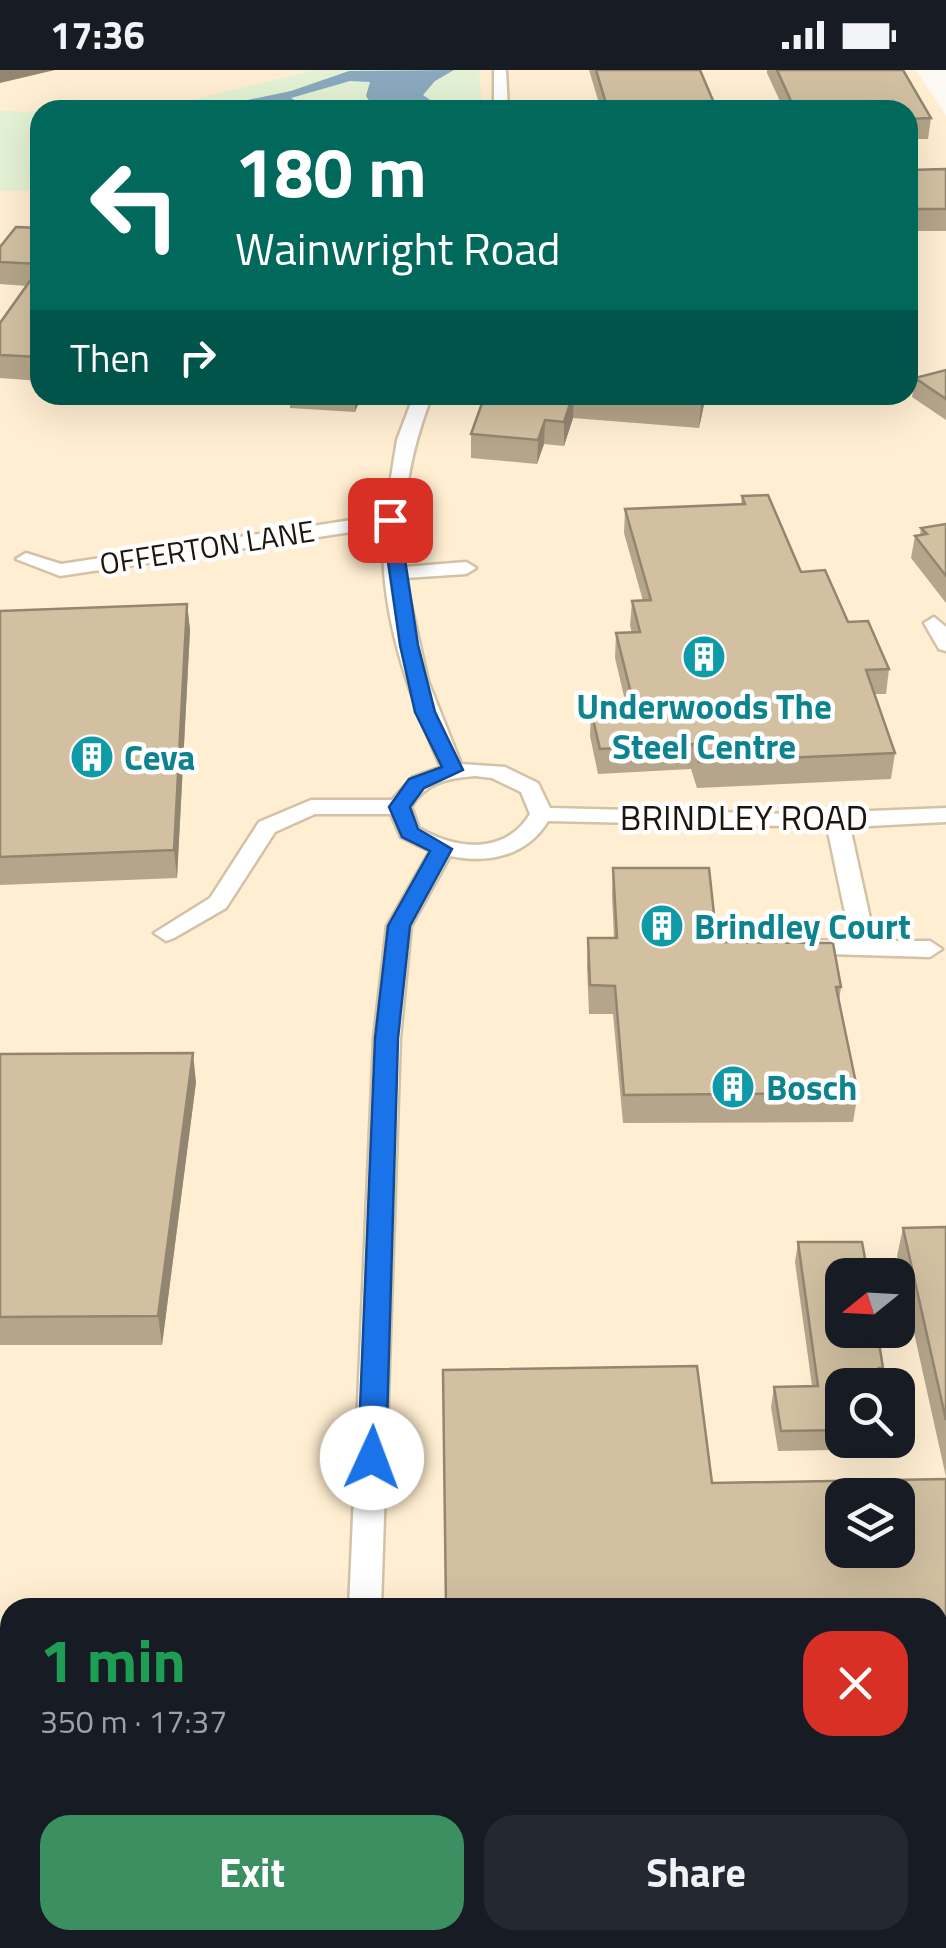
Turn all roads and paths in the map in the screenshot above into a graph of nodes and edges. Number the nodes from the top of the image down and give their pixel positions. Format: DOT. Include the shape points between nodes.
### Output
graph roads {
  1 [pos="500,70"];
  2 [pos="502,100"];
  3 [pos="420,405"];
  4 [pos="390,520"];
  5 [pos="26,559"];
  6 [pos="466,568"];
  7 [pos="397,573"];
  8 [pos="934,623"];
  9 [pos="946,645"];
  10 [pos="454,770"];
  11 [pos="400,807"];
  12 [pos="542,814"];
  13 [pos="946,814"];
  14 [pos="837,821"];
  15 [pos="442,849"];
  16 [pos="166,933"];
  17 [pos="797,948"];
  18 [pos="865,948"];
  19 [pos="930,949"];
  20 [pos="366,1598"];
  1 -- 2 [label="street"];
  3 -- 4 [label="street"];
  4 -- 5 [label="street, OFFERTON LANE" via="60,570"];
  4 -- 7 [label="street"];
  6 -- 7 [label="street"];
  7 -- 10 [label="street" via="425,712"];
  8 -- 9 [label="street"];
  10 -- 11 [label="street" via="416,784"];
  10 -- 12 [label="street" via="516,778 530,788"];
  11 -- 15 [label="street" via="409,832"];
  11 -- 16 [label="street" via="312,808 267,827 218,903"];
  12 -- 14 [label="street, BRINDLEY ROAD"];
  12 -- 15 [label="street" via="525,838 508,846"];
  13 -- 14 [label="street, BRINDLEY ROAD"];
  14 -- 18 [label="street"];
  15 -- 20 [label="street" via="399,926 387,1038"];
  17 -- 18 [label="street"];
  18 -- 19 [label="street"];
}
